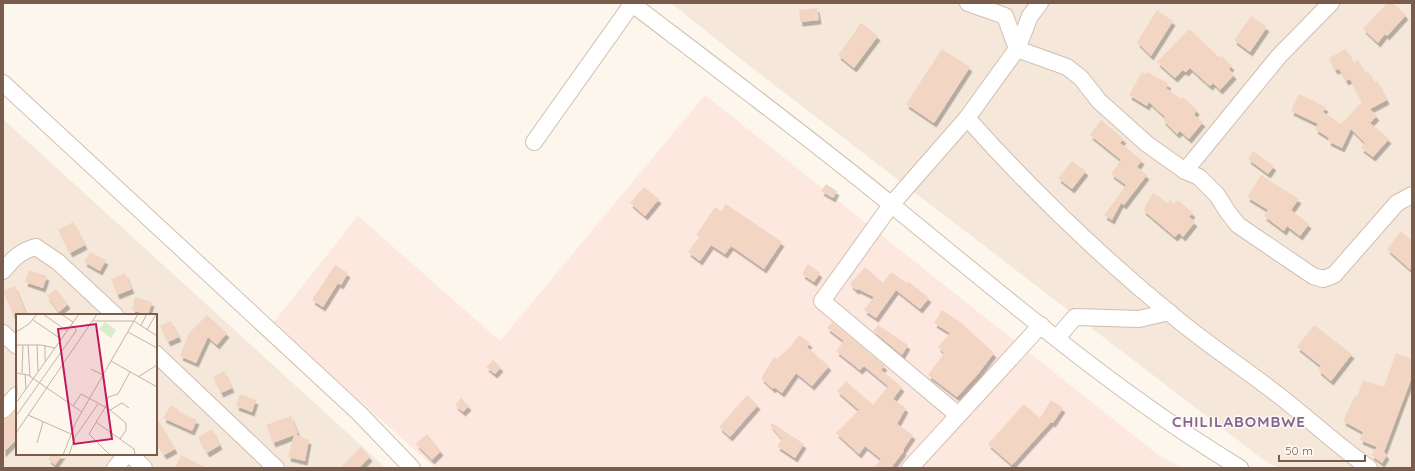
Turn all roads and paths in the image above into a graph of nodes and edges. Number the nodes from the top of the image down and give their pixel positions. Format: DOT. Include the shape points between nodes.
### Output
graph roads {
  1 [pos="631,3"];
  2 [pos="968,3"];
  3 [pos="1040,3"];
  4 [pos="1331,3"];
  5 [pos="1017,49"];
  6 [pos="3,83"];
  7 [pos="967,118"];
  8 [pos="534,142"];
  9 [pos="1185,171"];
  10 [pos="1412,195"];
  11 [pos="891,205"];
  12 [pos="3,272"];
  13 [pos="1169,312"];
  14 [pos="114,314"];
  15 [pos="1041,325"];
  16 [pos="3,333"];
  17 [pos="1057,338"];
  18 [pos="16,345"];
  19 [pos="157,355"];
  20 [pos="16,395"];
  21 [pos="3,410"];
  22 [pos="958,415"];
  23 [pos="127,455"];
  24 [pos="129,455"];
  25 [pos="115,468"];
  26 [pos="144,468"];
  27 [pos="276,468"];
  28 [pos="412,468"];
  29 [pos="910,468"];
  30 [pos="1240,468"];
  31 [pos="1368,468"];
  1 -- 8 [label="street"];
  1 -- 11 [label="street"];
  2 -- 5 [label="street" via="1005,16"];
  3 -- 5 [label="street" via="1030,16"];
  4 -- 9 [label="street" via="1279,56"];
  5 -- 7 [label="street"];
  5 -- 9 [label="street" via="1067,67 1099,101 1147,144"];
  6 -- 28 [label="street" via="341,397"];
  7 -- 11 [label="street"];
  7 -- 13 [label="street" via="1002,158 1104,257"];
  9 -- 10 [label="street" via="1198,177 1217,195 1238,224 1313,276 1323,278 1334,275 1397,203"];
  11 -- 15 [label="street"];
  11 -- 22 [label="street" via="822,300"];
  12 -- 14 [label="street" via="17,255 25,249 36,247 58,262"];
  13 -- 17 [label="street" via="1140,319 1075,317"];
  13 -- 31 [label="street" via="1279,395"];
  15 -- 17 [label="street"];
  15 -- 22 [label="street"];
  16 -- 18 [label="street"];
  17 -- 30 [label="street" via="1148,408"];
  19 -- 27 [label="street"];
  20 -- 21 [label="street"];
  22 -- 29 [label="street"];
  23 -- 25 [label="street"];
  24 -- 26 [label="street"];
}
